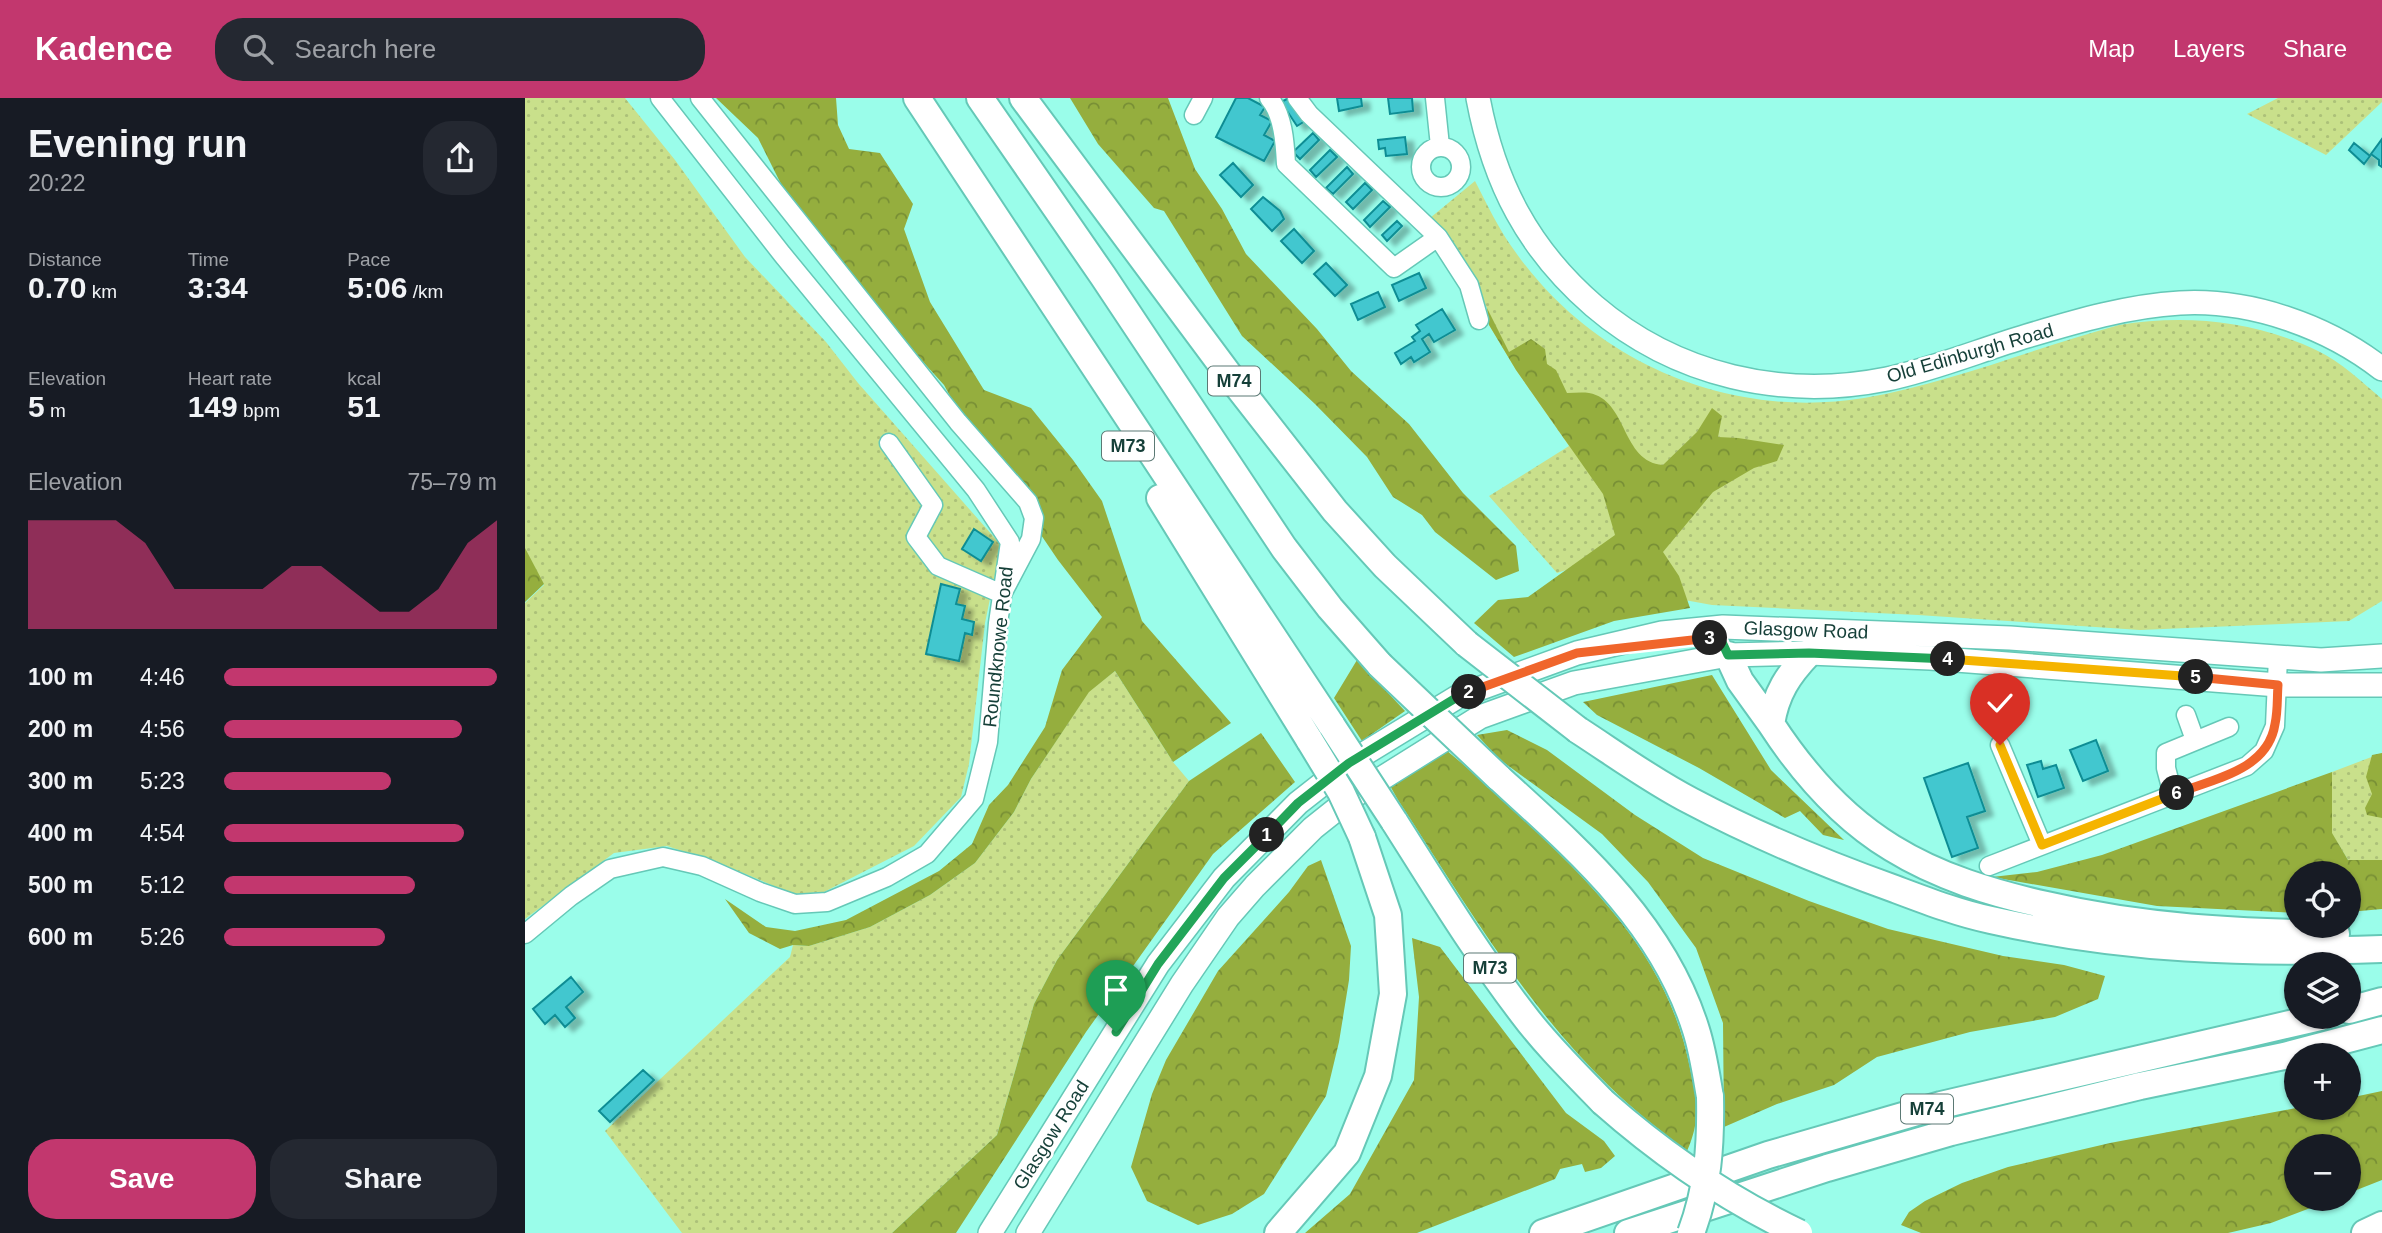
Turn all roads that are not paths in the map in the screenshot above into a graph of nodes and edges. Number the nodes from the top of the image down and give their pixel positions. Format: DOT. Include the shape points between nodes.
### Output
graph roads {
  1 [pos="660,98"];
  2 [pos="700,98"];
  3 [pos="916,98"];
  4 [pos="980,98"];
  5 [pos="1023,98"];
  6 [pos="1203,98"];
  7 [pos="1269,98"];
  8 [pos="1297,98"];
  9 [pos="1434,98"];
  10 [pos="1478,98"];
  11 [pos="1193,115"];
  12 [pos="1440,146"];
  13 [pos="949,148"];
  14 [pos="1438,237"];
  15 [pos="1479,320"];
  16 [pos="2382,369"];
  17 [pos="889,443"];
  18 [pos="1002,594"];
  19 [pos="1577,653"];
  20 [pos="1809,653"];
  21 [pos="1728,655"];
  22 [pos="2382,656"];
  23 [pos="2278,657"];
  24 [pos="2278,685"];
  25 [pos="2382,685"];
  26 [pos="2186,715"];
  27 [pos="1771,724"];
  28 [pos="2229,727"];
  29 [pos="2195,740"];
  30 [pos="2000,745"];
  31 [pos="2173,795"];
  32 [pos="2042,845"];
  33 [pos="1989,866"];
  34 [pos="525,934"];
  35 [pos="2375,939"];
  36 [pos="2382,1001"];
  37 [pos="2361,1007"];
  38 [pos="2284,1025"];
  39 [pos="2382,1030"];
  40 [pos="2382,1225"];
  41 [pos="990,1233"];
  42 [pos="1028,1233"];
  43 [pos="1278,1233"];
  44 [pos="1543,1233"];
  45 [pos="1628,1233"];
  46 [pos="1691,1233"];
  47 [pos="1799,1233"];
  48 [pos="2365,1233"];
  1 -- 18 [label="street, Roundknowe Road" via="976,490 1010,542"];
  2 -- 18 [label="street" via="958,422 1028,502 1034,518 1031,539"];
  3 -- 13 [label="highway, M73"];
  4 -- 46 [label="highway, M74, bridge" via="1284,548 1330,608 1380,665 1605,878 1653,941 1675,978 1695,1028 1710,1097 1709,1167"];
  5 -- 35 [label="highway, M74, bridge" via="1235,383 1335,511 1385,566 1467,644 1579,730 1689,800 1796,852 1861,877 2074,928 2245,942"];
  6 -- 11 [label="street"];
  7 -- 14 [label="street" via="1279,118 1286,164 1394,268"];
  8 -- 14 [label="street"];
  9 -- 12 [label="street"];
  10 -- 16 [label="main road, Old Edinburgh Road" via="1490,151 1508,198 1550,262 1621,327 1706,370 1792,387 1846,385 1925,369 2124,310 2183,303 2245,308 2291,320 2350,347"];
  13 -- 43 [label="highway, M73, bridge" via="1341,792 1362,837 1388,915 1394,994 1378,1076 1347,1153"];
  13 -- 47 [label="highway, M73, bridge" via="1525,1016 1603,1102 1663,1152 1752,1211"];
  14 -- 15 [label="street" via="1469,285"];
  17 -- 18 [label="street" via="933,505 916,537 938,566"];
  18 -- 34 [label="street, Roundknowe Road" via="988,742 974,799 927,854 827,902 795,904 702,866 663,857 610,869"];
  19 -- 21 [label="main road" via="1713,637 1721,640"];
  19 -- 23 [label="main road, Glasgow Road" via="1662,633 1723,627 2010,638"];
  19 -- 41 [label="main road, Glasgow Road" via="1459,696 1349,763 1298,803 1224,878 1158,964"];
  20 -- 21 [label="main road, Glasgow Road"];
  20 -- 24 [label="main road, Glasgow Road"];
  20 -- 27 [label="highway" via="1781,686"];
  21 -- 27 [label="highway" via="1740,681"];
  21 -- 42 [label="main road, Glasgow Road" via="1574,683 1480,717 1331,813 1272,867 1206,947"];
  22 -- 23 [label="main road, Glasgow Road"];
  23 -- 24 [label="street"];
  24 -- 25 [label="main road, Glasgow Road"];
  24 -- 31 [label="street" via="2275,726 2264,751 2247,766"];
  26 -- 29 [label="street"];
  27 -- 35 [label="highway" via="1808,777 1850,817 1892,848 1966,884 2052,907 2144,924"];
  28 -- 29 [label="street"];
  29 -- 31 [label="street" via="2166,753"];
  30 -- 32 [label="street"];
  31 -- 32 [label="street"];
  32 -- 33 [label="street"];
  36 -- 37 [label="highway"];
  38 -- 44 [label="highway, M74" via="1941,1105 1767,1155"];
  39 -- 45 [label="highway, M74" via="1951,1132"];
  40 -- 48 [label="highway"];
}
